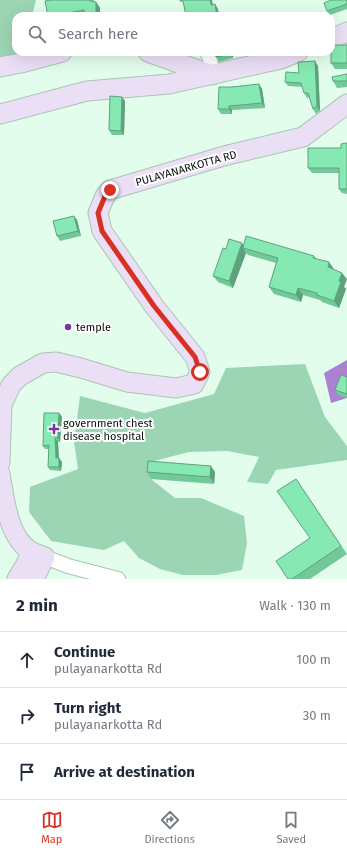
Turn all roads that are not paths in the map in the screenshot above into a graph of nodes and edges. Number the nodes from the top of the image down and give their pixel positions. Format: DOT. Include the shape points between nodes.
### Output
graph roads {
  1 [pos="347,32"];
  2 [pos="335,37"];
  3 [pos="47,56"];
  4 [pos="159,56"];
  5 [pos="209,56"];
  6 [pos="288,56"];
  7 [pos="0,67"];
  8 [pos="212,75"];
  9 [pos="347,104"];
  10 [pos="0,114"];
  11 [pos="0,463"];
  12 [pos="0,474"];
  13 [pos="38,554"];
  14 [pos="17,579"];
  15 [pos="34,579"];
  16 [pos="118,579"];
  1 -- 2 [label="street"];
  3 -- 7 [label="street"];
  4 -- 8 [label="street"];
  5 -- 8 [label="street"];
  6 -- 8 [label="street"];
  8 -- 10 [label="street" via="169,84 87,91"];
  9 -- 11 [label="street, PULAYANARKOTTA RD" via="303,137 224,156 110,190 98,213 102,231 154,306 195,357 200,372 194,384 176,388 127,382 56,362 44,363 20,376 11,385 2,405"];
  12 -- 13 [label="street" via="7,511 18,540"];
  13 -- 14 [label="street" via="26,564"];
  13 -- 15 [label="street"];
  13 -- 16 [label="street" via="68,566"];
}
